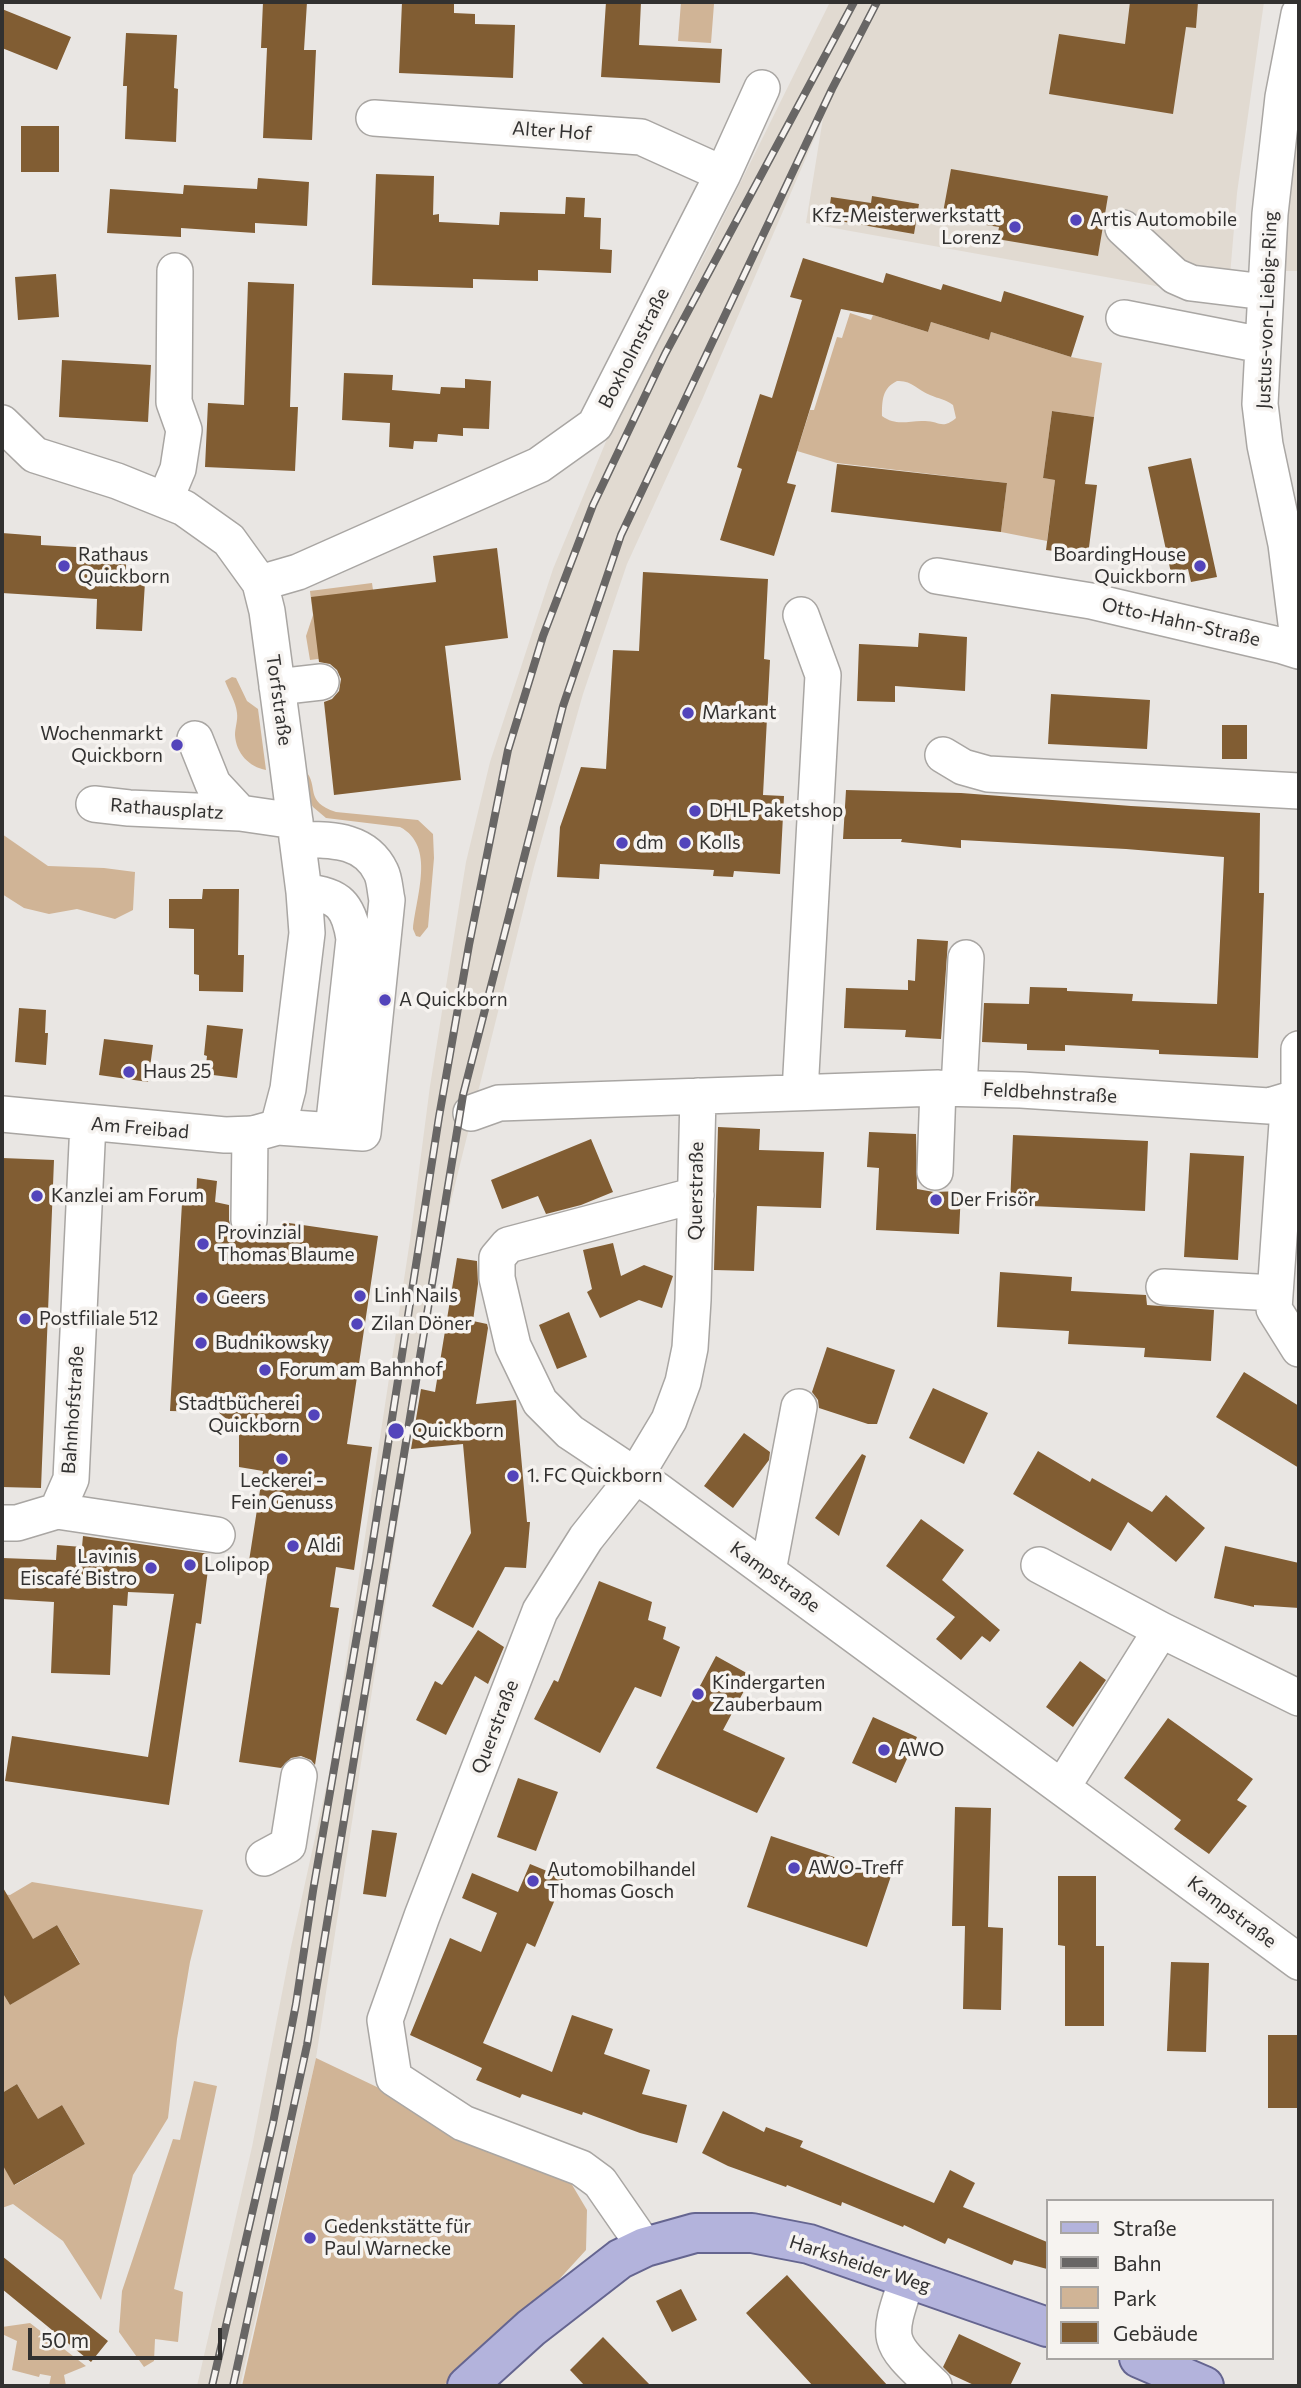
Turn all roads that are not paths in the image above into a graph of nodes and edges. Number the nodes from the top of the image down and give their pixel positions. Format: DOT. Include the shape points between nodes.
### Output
graph roads {
  1 [pos="1299,14"];
  2 [pos="762,88"];
  3 [pos="374,118"];
  4 [pos="723,174"];
  5 [pos="1123,228"];
  6 [pos="175,271"];
  7 [pos="1265,292"];
  8 [pos="1124,318"];
  9 [pos="1262,345"];
  10 [pos="2,423"];
  11 [pos="165,500"];
  12 [pos="937,576"];
  13 [pos="261,583"];
  14 [pos="801,615"];
  15 [pos="1299,649"];
  16 [pos="321,682"];
  17 [pos="277,687"];
  18 [pos="195,739"];
  19 [pos="943,755"];
  20 [pos="1299,791"];
  21 [pos="94,804"];
  22 [pos="240,813"];
  23 [pos="296,830"];
  24 [pos="304,892"];
  25 [pos="966,958"];
  26 [pos="1299,1049"];
  27 [pos="1299,1083"];
  28 [pos="948,1088"];
  29 [pos="800,1092"];
  30 [pos="698,1096"];
  31 [pos="1299,1099"];
  32 [pos="485,1108"];
  33 [pos="2,1114"];
  34 [pos="88,1123"];
  35 [pos="333,1130"];
  36 [pos="264,1131"];
  37 [pos="935,1172"];
  38 [pos="696,1195"];
  39 [pos="249,1220"];
  40 [pos="1164,1287"];
  41 [pos="1275,1293"];
  42 [pos="1299,1349"];
  43 [pos="799,1407"];
  44 [pos="636,1475"];
  45 [pos="57,1511"];
  46 [pos="2,1523"];
  47 [pos="217,1535"];
  48 [pos="1039,1565"];
  49 [pos="768,1572"];
  50 [pos="1161,1630"];
  51 [pos="1299,1699"];
  52 [pos="299,1776"];
  53 [pos="1063,1786"];
  54 [pos="264,1858"];
  55 [pos="1299,1962"];
  56 [pos="645,2247"];
  57 [pos="906,2278"];
  58 [pos="1046,2327"];
  59 [pos="1144,2360"];
  60 [pos="467,2386"];
  61 [pos="934,2386"];
  62 [pos="1204,2386"];
  1 -- 7 [label="street, Justus-von-Liebig-Ring" via="1283,97"];
  2 -- 4 [label="street, Boxholmstraße"];
  3 -- 4 [label="street, Alter Hof" via="641,137"];
  4 -- 13 [label="street, Boxholmstraße" via="595,425 539,465 298,572"];
  5 -- 7 [label="street" via="1175,276 1191,283"];
  6 -- 11 [label="street" via="174,402 184,430 178,468"];
  7 -- 9 [label="street, Justus-von-Liebig-Ring"];
  8 -- 9 [label="street"];
  9 -- 15 [label="street, Justus-von-Liebig-Ring" via="1265,445 1286,544"];
  10 -- 11 [label="street, Torfstraße" via="35,455"];
  11 -- 13 [label="street, Torfstraße" via="229,540"];
  12 -- 15 [label="street, Otto-Hahn-Straße" via="1091,601"];
  13 -- 17 [label="street, Torfstraße"];
  14 -- 29 [label="street" via="823,675"];
  16 -- 17 [label="street"];
  17 -- 23 [label="street, Torfstraße"];
  18 -- 22 [label="street, Rathausplatz" via="213,784"];
  19 -- 20 [label="street" via="988,774"];
  21 -- 22 [label="street, Rathausplatz"];
  22 -- 23 [label="street, Rathausplatz"];
  23 -- 24 [label="street, Torfstraße"];
  23 -- 35 [label="street, Rathausplatz" via="354,845 381,873 387,900 363,1133"];
  24 -- 35 [label="street" via="330,896 343,905 354,939"];
  24 -- 36 [label="street, Torfstraße" via="307,933 288,1088"];
  25 -- 28 [label="street"];
  26 -- 27 [label="street"];
  28 -- 29 [label="street, Feldbehnstraße"];
  28 -- 31 [label="street, Feldbehnstraße" via="1269,1106"];
  28 -- 37 [label="street"];
  29 -- 30 [label="street, Feldbehnstraße"];
  30 -- 32 [label="street, Feldbehnstraße"];
  30 -- 38 [label="street, Querstraße"];
  31 -- 41 [label="street" via="1287,1123"];
  33 -- 34 [label="street, Am Freibad"];
  34 -- 36 [label="street, Am Freibad" via="225,1135"];
  34 -- 45 [label="street, Bahnhofstraße" via="74,1446 71,1479"];
  35 -- 36 [label="street, Am Freibad"];
  36 -- 39 [label="street, Torfstraße"];
  38 -- 44 [label="street, Querstraße" via="690,1348 683,1382 669,1420"];
  38 -- 44 [label="street, Kampstraße" via="508,1245 497,1258 497,1278 513,1346 540,1402 570,1432"];
  40 -- 41 [label="street"];
  41 -- 42 [label="street" via="1274,1309"];
  43 -- 49 [label="street"];
  44 -- 49 [label="street, Kampstraße"];
  44 -- 56 [label="street, Querstraße" via="586,1538 540,1611 385,2020 394,2078 463,2123 581,2168 600,2182"];
  45 -- 46 [label="street"];
  45 -- 47 [label="street"];
  48 -- 50 [label="street"];
  49 -- 53 [label="street, Kampstraße"];
  50 -- 51 [label="street"];
  50 -- 53 [label="street"];
  52 -- 54 [label="street" via="288,1845"];
  53 -- 55 [label="street, Kampstraße"];
  56 -- 57 [label="main road, Harksheider Weg" via="695,2233 752,2233 809,2244"];
  56 -- 60 [label="main road, Harksheider Weg" via="600,2274"];
  57 -- 58 [label="main road, Harksheider Weg"];
  57 -- 61 [label="street" via="893,2321 894,2341"];
  59 -- 62 [label="main road"];
}
